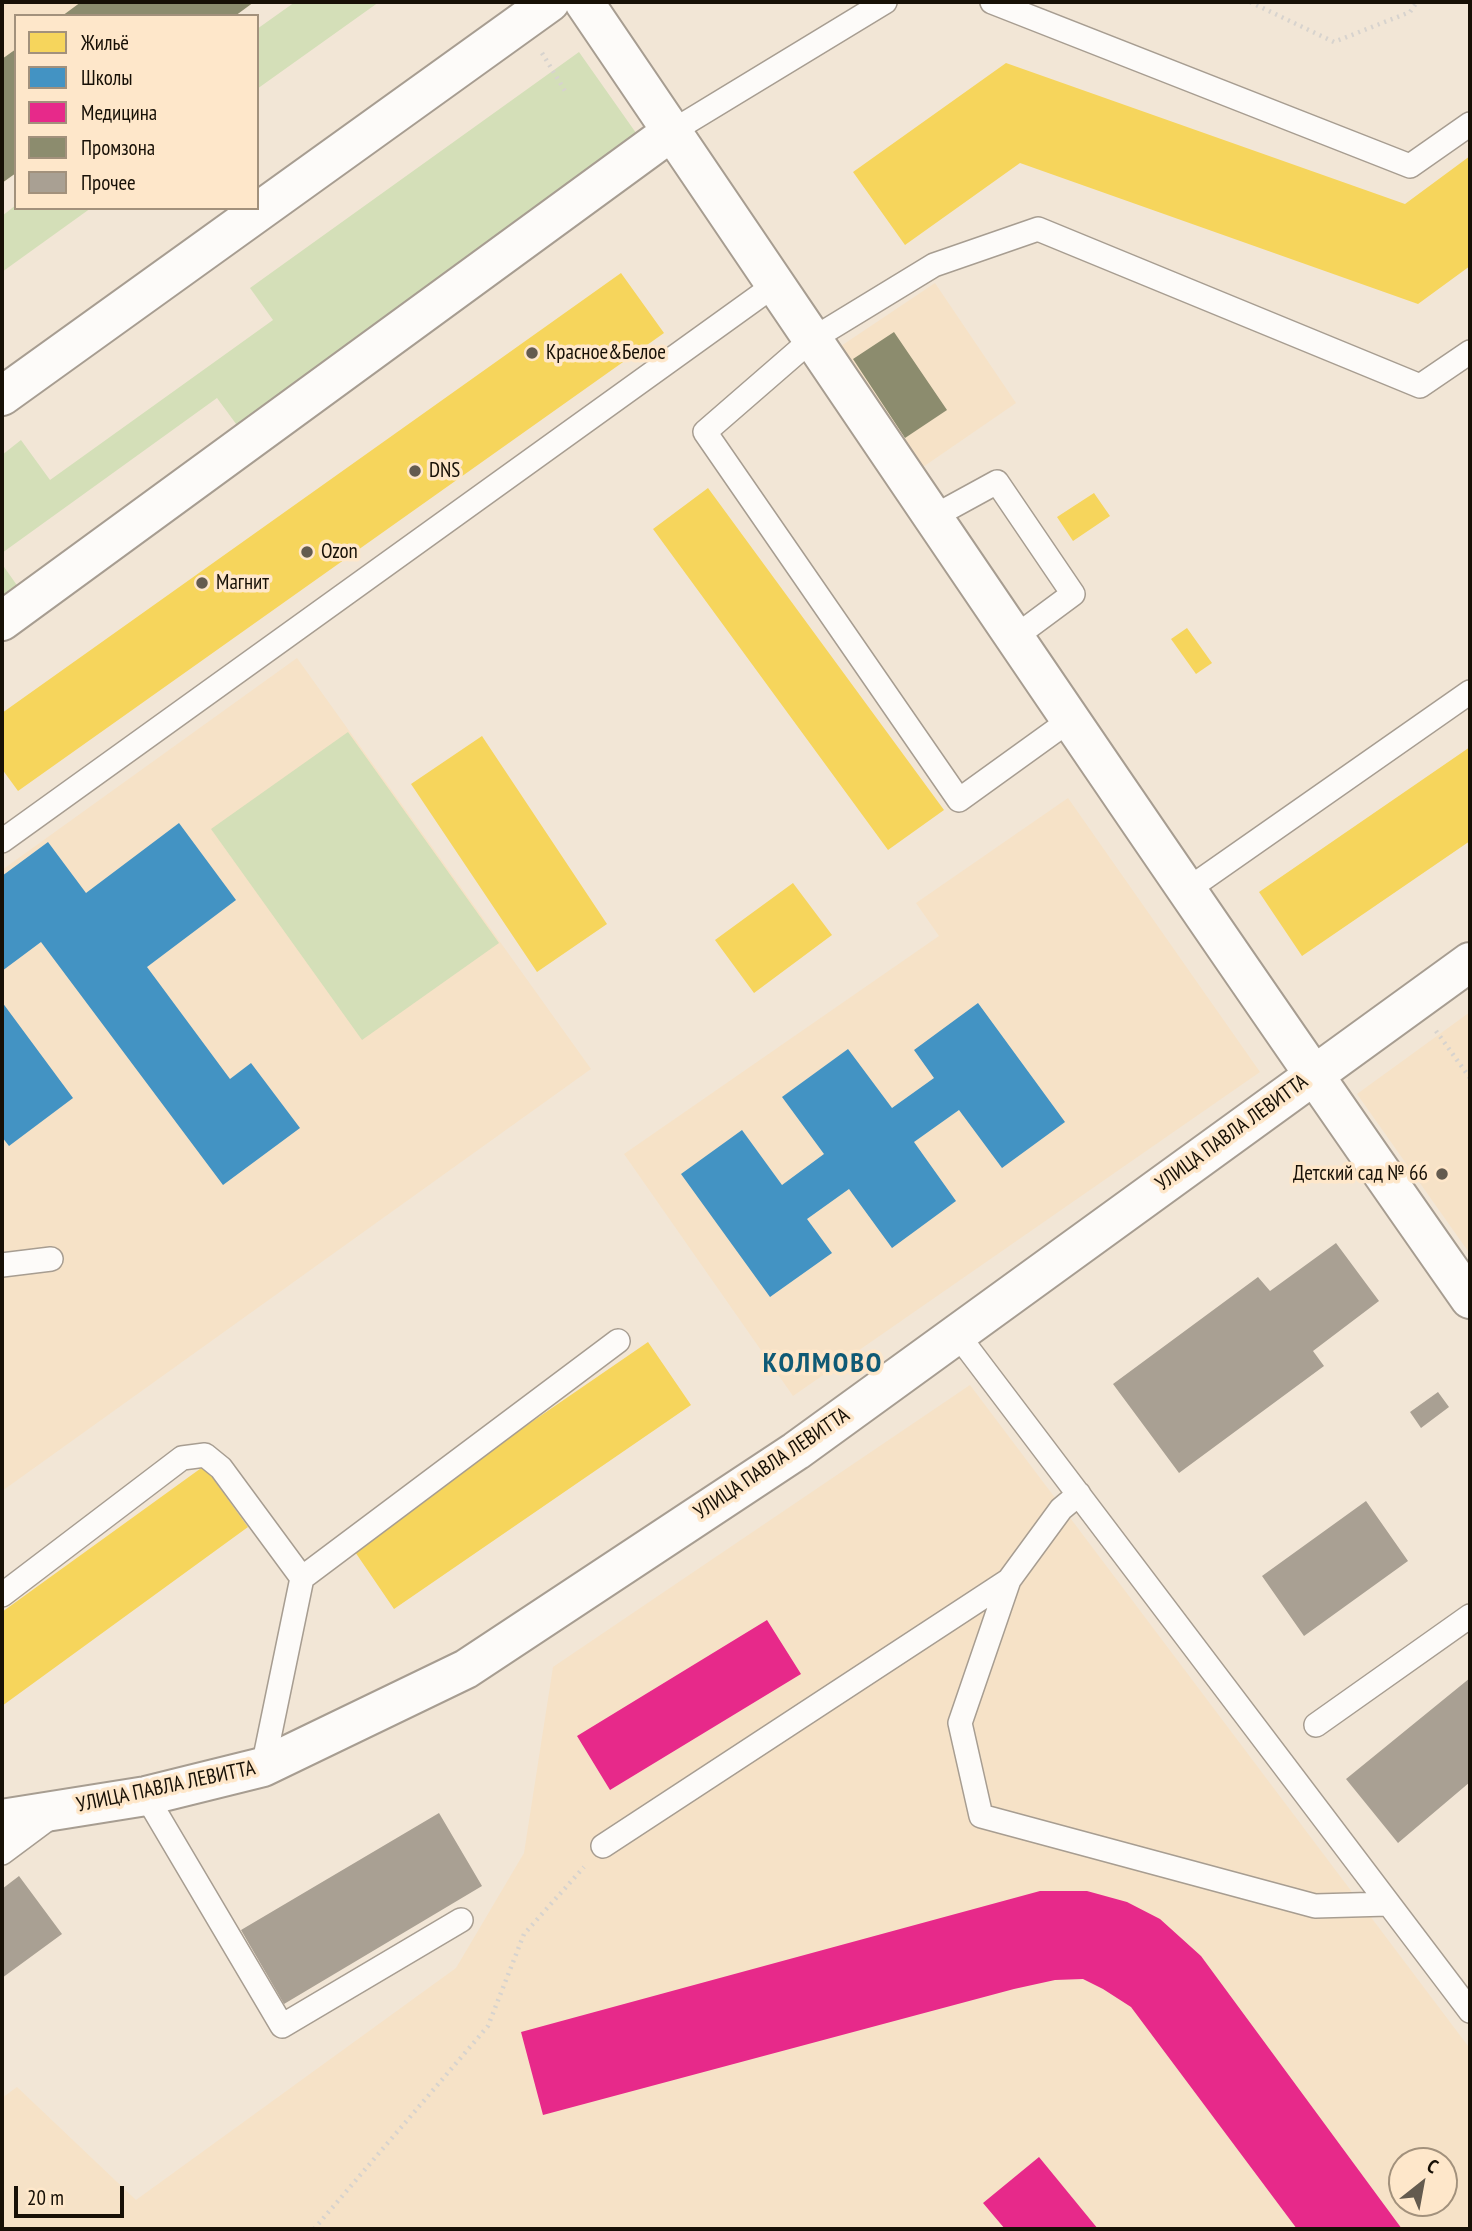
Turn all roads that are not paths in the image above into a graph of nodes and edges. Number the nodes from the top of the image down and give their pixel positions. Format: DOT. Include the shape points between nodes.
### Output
graph roads {
  1 [pos="550,2"];
  2 [pos="584,2"];
  3 [pos="884,2"];
  4 [pos="992,2"];
  5 [pos="1470,124"];
  6 [pos="671,132"];
  7 [pos="776,284"];
  8 [pos="811,340"];
  9 [pos="1470,352"];
  10 [pos="2,396"];
  11 [pos="933,517"];
  12 [pos="2,621"];
  13 [pos="1015,637"];
  14 [pos="1470,692"];
  15 [pos="1070,720"];
  16 [pos="2,841"];
  17 [pos="1188,890"];
  18 [pos="1470,962"];
  19 [pos="1313,1074"];
  20 [pos="51,1259"];
  21 [pos="2,1265"];
  22 [pos="1470,1299"];
  23 [pos="957,1334"];
  24 [pos="618,1341"];
  25 [pos="1079,1494"];
  26 [pos="302,1578"];
  27 [pos="1009,1580"];
  28 [pos="2,1595"];
  29 [pos="1470,1616"];
  30 [pos="1316,1725"];
  31 [pos="263,1767"];
  32 [pos="146,1796"];
  33 [pos="60,1810"];
  34 [pos="2,1819"];
  35 [pos="603,1846"];
  36 [pos="2,1853"];
  37 [pos="1388,1904"];
  38 [pos="461,1920"];
  39 [pos="1470,2011"];
  1 -- 10 [label="street"];
  2 -- 6 [label="street"];
  3 -- 6 [label="lane"];
  4 -- 5 [label="lane" via="1410,166"];
  6 -- 7 [label="street"];
  6 -- 12 [label="street"];
  7 -- 8 [label="street"];
  7 -- 16 [label="lane"];
  8 -- 9 [label="lane" via="934,265 1038,229 1420,386"];
  8 -- 11 [label="street"];
  8 -- 15 [label="lane" via="705,432 713,444 959,800"];
  11 -- 13 [label="street"];
  11 -- 13 [label="lane" via="997,482 1073,594"];
  13 -- 15 [label="street"];
  14 -- 17 [label="lane"];
  15 -- 17 [label="street"];
  17 -- 19 [label="street"];
  18 -- 19 [label="street, УЛИЦА ПАВЛА ЛЕВИТТА"];
  19 -- 22 [label="street"];
  19 -- 23 [label="street, УЛИЦА ПАВЛА ЛЕВИТТА"];
  20 -- 21 [label="lane"];
  23 -- 25 [label="lane"];
  23 -- 31 [label="street, УЛИЦА ПАВЛА ЛЕВИТТА" via="796,1451 466,1669"];
  24 -- 26 [label="lane"];
  25 -- 27 [label="lane" via="1061,1509"];
  25 -- 37 [label="lane"];
  26 -- 28 [label="lane" via="221,1468 205,1455 182,1458"];
  26 -- 31 [label="lane"];
  27 -- 35 [label="lane"];
  27 -- 37 [label="lane" via="960,1723 981,1816 1315,1906"];
  29 -- 30 [label="lane"];
  31 -- 32 [label="street, УЛИЦА ПАВЛА ЛЕВИТТА"];
  32 -- 33 [label="street, УЛИЦА ПАВЛА ЛЕВИТТА"];
  32 -- 38 [label="lane" via="282,2026"];
  33 -- 34 [label="street, УЛИЦА ПАВЛА ЛЕВИТТА"];
  33 -- 36 [label="lane"];
  37 -- 39 [label="lane"];
}
